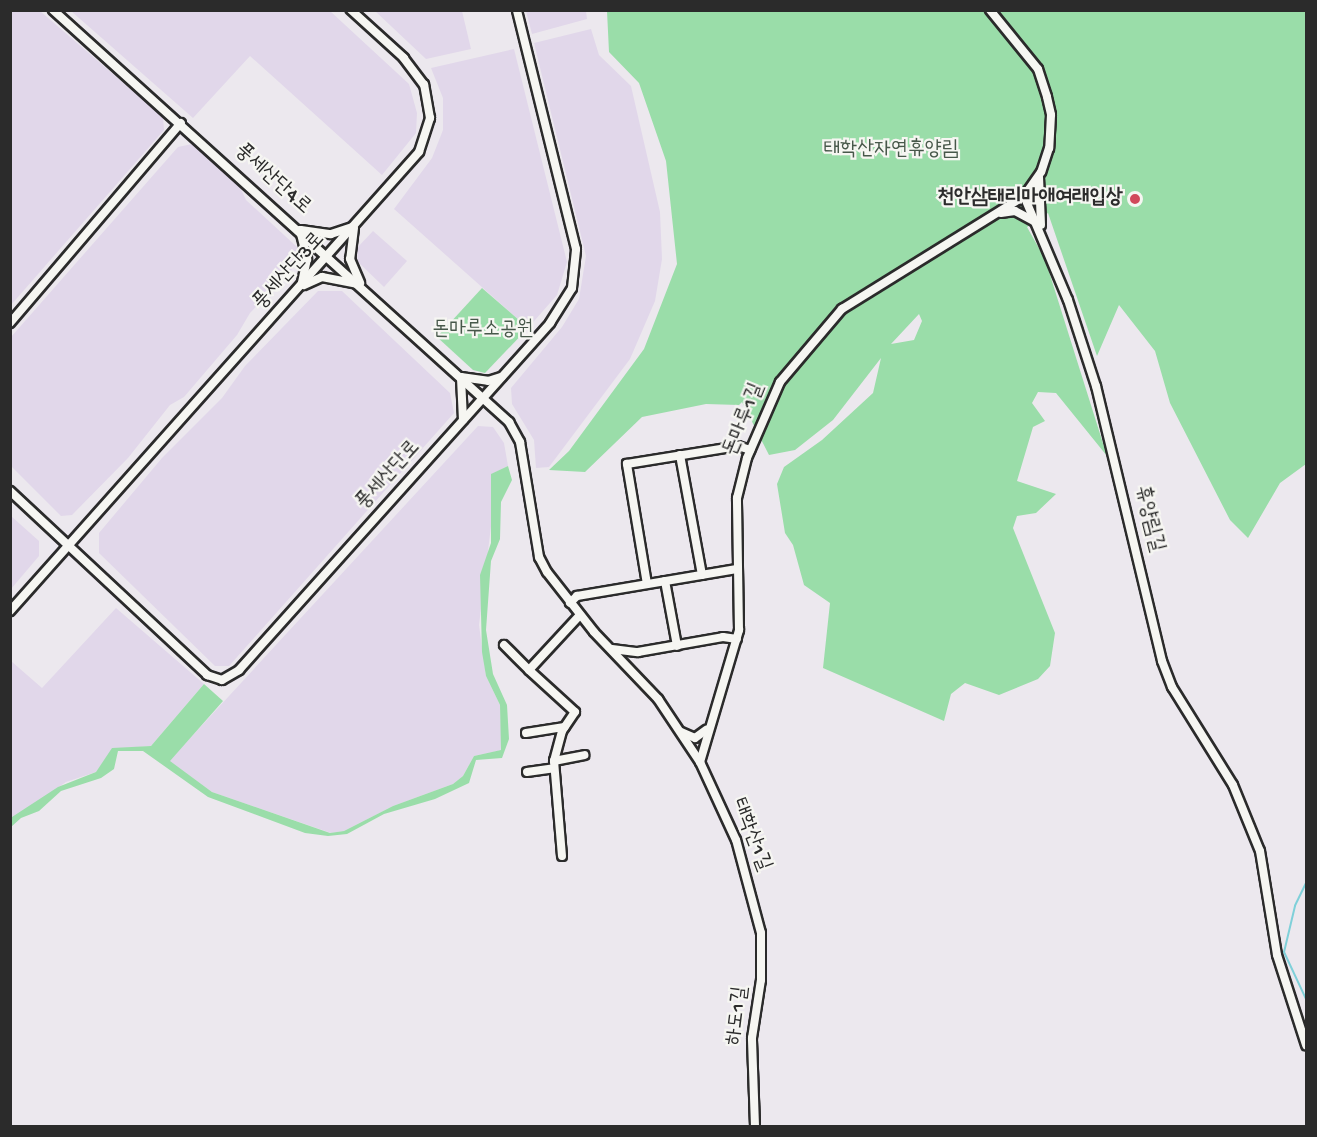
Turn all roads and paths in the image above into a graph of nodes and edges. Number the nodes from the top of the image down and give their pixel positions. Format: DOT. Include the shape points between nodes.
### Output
graph roads {
  1 [pos="54,10"];
  2 [pos="351,10"];
  3 [pos="517,10"];
  4 [pos="990,10"];
  5 [pos="181,123"];
  6 [pos="1039,175"];
  7 [pos="1024,196"];
  8 [pos="999,213"];
  9 [pos="1038,225"];
  10 [pos="355,226"];
  11 [pos="300,229"];
  12 [pos="1043,238"];
  13 [pos="329,255"];
  14 [pos="360,284"];
  15 [pos="300,287"];
  16 [pos="10,323"];
  17 [pos="461,377"];
  18 [pos="503,377"];
  19 [pos="484,398"];
  20 [pos="463,421"];
  21 [pos="750,450"];
  22 [pos="680,455"];
  23 [pos="10,491"];
  24 [pos="69,545"];
  25 [pos="737,569"];
  26 [pos="702,575"];
  27 [pos="665,581"];
  28 [pos="647,584"];
  29 [pos="570,603"];
  30 [pos="10,611"];
  31 [pos="580,615"];
  32 [pos="737,639"];
  33 [pos="504,645"];
  34 [pos="676,646"];
  35 [pos="612,649"];
  36 [pos="638,652"];
  37 [pos="529,670"];
  38 [pos="634,673"];
  39 [pos="565,727"];
  40 [pos="709,727"];
  41 [pos="680,731"];
  42 [pos="526,732"];
  43 [pos="584,755"];
  44 [pos="700,762"];
  45 [pos="554,764"];
  46 [pos="527,772"];
  47 [pos="562,856"];
  48 [pos="756,911"];
  49 [pos="1306,1045"];
  50 [pos="755,1126"];
  1 -- 5 [label="street, 풍세산단4로"];
  2 -- 10 [label="street, 풍세산단3로" via="415,70 429,99 430,117 419,152"];
  3 -- 18 [label="street, 풍세산단로" via="576,249 576,270 562,309"];
  4 -- 6 [label="street" via="1038,69 1047,97 1051,115 1049,148"];
  5 -- 11 [label="street, 풍세산단4로"];
  5 -- 16 [label="street"];
  6 -- 7 [label="street"];
  6 -- 12 [label="street" via="1038,210"];
  7 -- 8 [label="street, 돈마루1길"];
  7 -- 9 [label="street, 휴양림길"];
  8 -- 9 [label="street" via="1028,215"];
  8 -- 21 [label="street, 돈마루1길" via="842,309 780,382"];
  9 -- 12 [label="street, 휴양림길"];
  10 -- 11 [label="street" via="320,234"];
  10 -- 13 [label="street, 풍세산단3로"];
  10 -- 14 [label="street" via="350,259"];
  11 -- 13 [label="street, 풍세산단4로"];
  11 -- 15 [label="street" via="307,259"];
  12 -- 49 [label="street, 휴양림길" via="1096,386 1162,661 1172,687 1245,809 1260,851 1277,956"];
  13 -- 14 [label="street, 풍세산단4로"];
  13 -- 15 [label="street, 풍세산단3로"];
  14 -- 15 [label="street" via="322,277"];
  14 -- 17 [label="street, 풍세산단4로"];
  15 -- 24 [label="street, 풍세산단3로"];
  17 -- 18 [label="street" via="489,381"];
  17 -- 19 [label="street, 풍세산단4로"];
  17 -- 20 [label="street"];
  18 -- 19 [label="street, 풍세산단로"];
  19 -- 20 [label="street, 풍세산단로"];
  19 -- 29 [label="street, 풍세산단4로" via="509,422 520,442 539,557"];
  20 -- 24 [label="street, 풍세산단로" via="239,670 222,680 207,675"];
  21 -- 22 [label="street" via="738,446"];
  21 -- 25 [label="street, 돈마루1길" via="737,498"];
  22 -- 26 [label="street"];
  22 -- 28 [label="street" via="627,464"];
  23 -- 24 [label="street, 풍세산단로"];
  24 -- 30 [label="street, 풍세산단3로"];
  25 -- 26 [label="street"];
  25 -- 32 [label="street, 돈마루1길"];
  26 -- 27 [label="street"];
  27 -- 28 [label="street"];
  27 -- 34 [label="street"];
  28 -- 29 [label="street" via="577,596"];
  29 -- 31 [label="street, 풍세산단4로"];
  31 -- 35 [label="street, 풍세산단4로"];
  31 -- 37 [label="street"];
  32 -- 34 [label="street" via="723,637"];
  32 -- 40 [label="street, 돈마루1길"];
  33 -- 37 [label="street"];
  34 -- 36 [label="street"];
  35 -- 36 [label="street"];
  35 -- 38 [label="street, 풍세산단4로"];
  36 -- 38 [label="street"];
  37 -- 39 [label="street" via="575,712"];
  38 -- 41 [label="street, 풍세산단4로"];
  39 -- 42 [label="street"];
  39 -- 45 [label="street"];
  40 -- 41 [label="street" via="695,738"];
  40 -- 44 [label="street, 돈마루1길"];
  41 -- 44 [label="street, 풍세산단4로"];
  43 -- 45 [label="street"];
  44 -- 48 [label="street, 태학산1길" via="736,840"];
  45 -- 46 [label="street"];
  45 -- 47 [label="street"];
  48 -- 50 [label="street, 하도1길" via="763,954 752,1038"];
}
